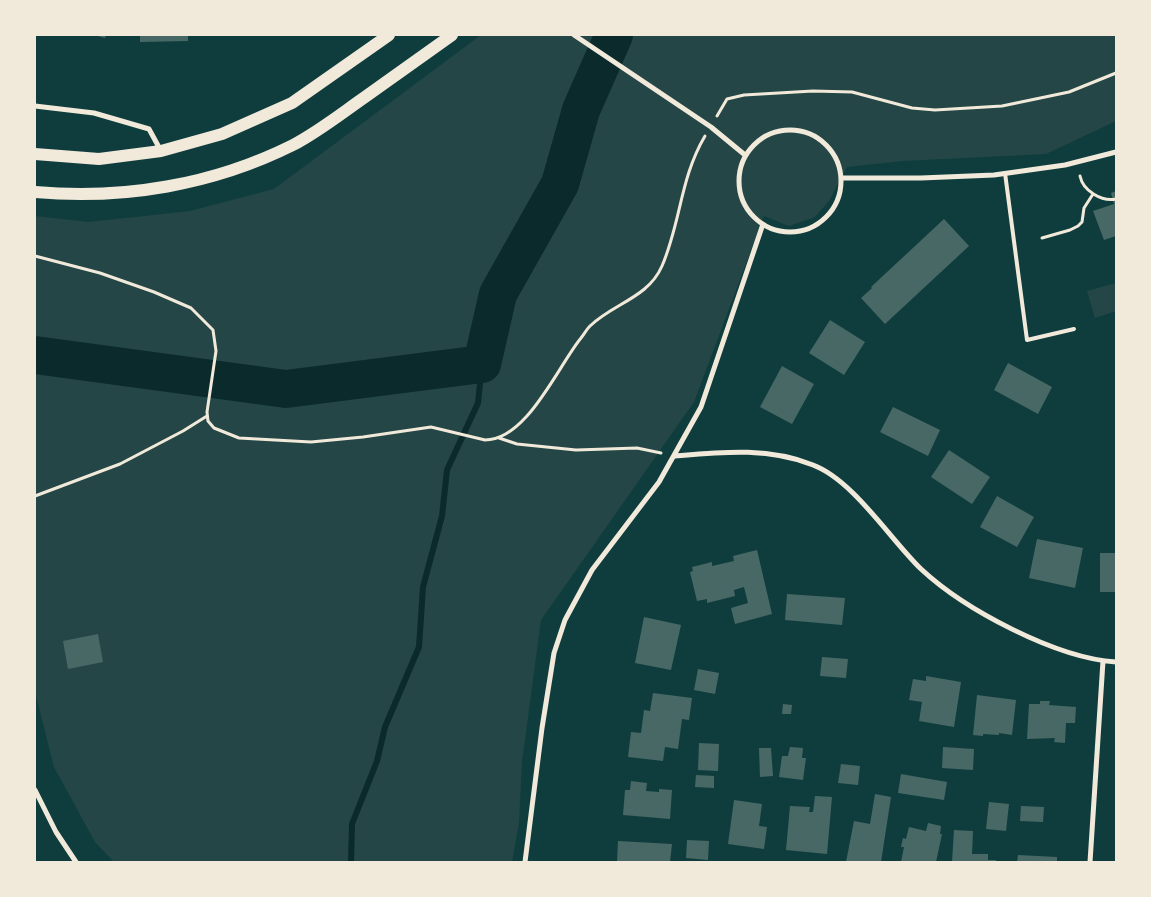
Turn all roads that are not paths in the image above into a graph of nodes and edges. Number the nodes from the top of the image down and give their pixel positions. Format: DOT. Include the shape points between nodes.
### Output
graph roads {
  1 [pos="389,35"];
  2 [pos="452,35"];
  3 [pos="574,35"];
  4 [pos="35,106"];
  5 [pos="161,151"];
  6 [pos="1116,152"];
  7 [pos="35,154"];
  8 [pos="745,155"];
  9 [pos="1005,173"];
  10 [pos="841,178"];
  11 [pos="35,192"];
  12 [pos="763,224"];
  13 [pos="1074,329"];
  14 [pos="675,456"];
  15 [pos="1102,661"];
  16 [pos="1116,662"];
  17 [pos="35,790"];
  18 [pos="76,862"];
  19 [pos="525,862"];
  20 [pos="1090,862"];
  1 -- 5 [label="main road" via="292,103 222,134"];
  2 -- 11 [label="main road" via="332,121 301,140 227,173 175,186 117,193"];
  3 -- 8 [label="street" via="710,127"];
  4 -- 5 [label="street" via="94,113 150,129"];
  5 -- 7 [label="main road" via="99,159"];
  6 -- 9 [label="street" via="1065,165"];
  8 -- 10 [label="street" via="770,134 785,130 802,131 829,148"];
  8 -- 12 [label="street" via="739,178 742,201"];
  9 -- 10 [label="street"];
  9 -- 13 [label="lane" via="1027,340"];
  10 -- 12 [label="street" via="833,208 809,228 793,232"];
  12 -- 14 [label="street" via="701,407"];
  14 -- 15 [label="street" via="760,452 815,465 848,490 921,569 953,594 995,620 1050,647"];
  14 -- 19 [label="street" via="592,570 565,620 554,653"];
  15 -- 16 [label="street"];
  15 -- 20 [label="street"];
  17 -- 18 [label="street" via="56,832"];
}
